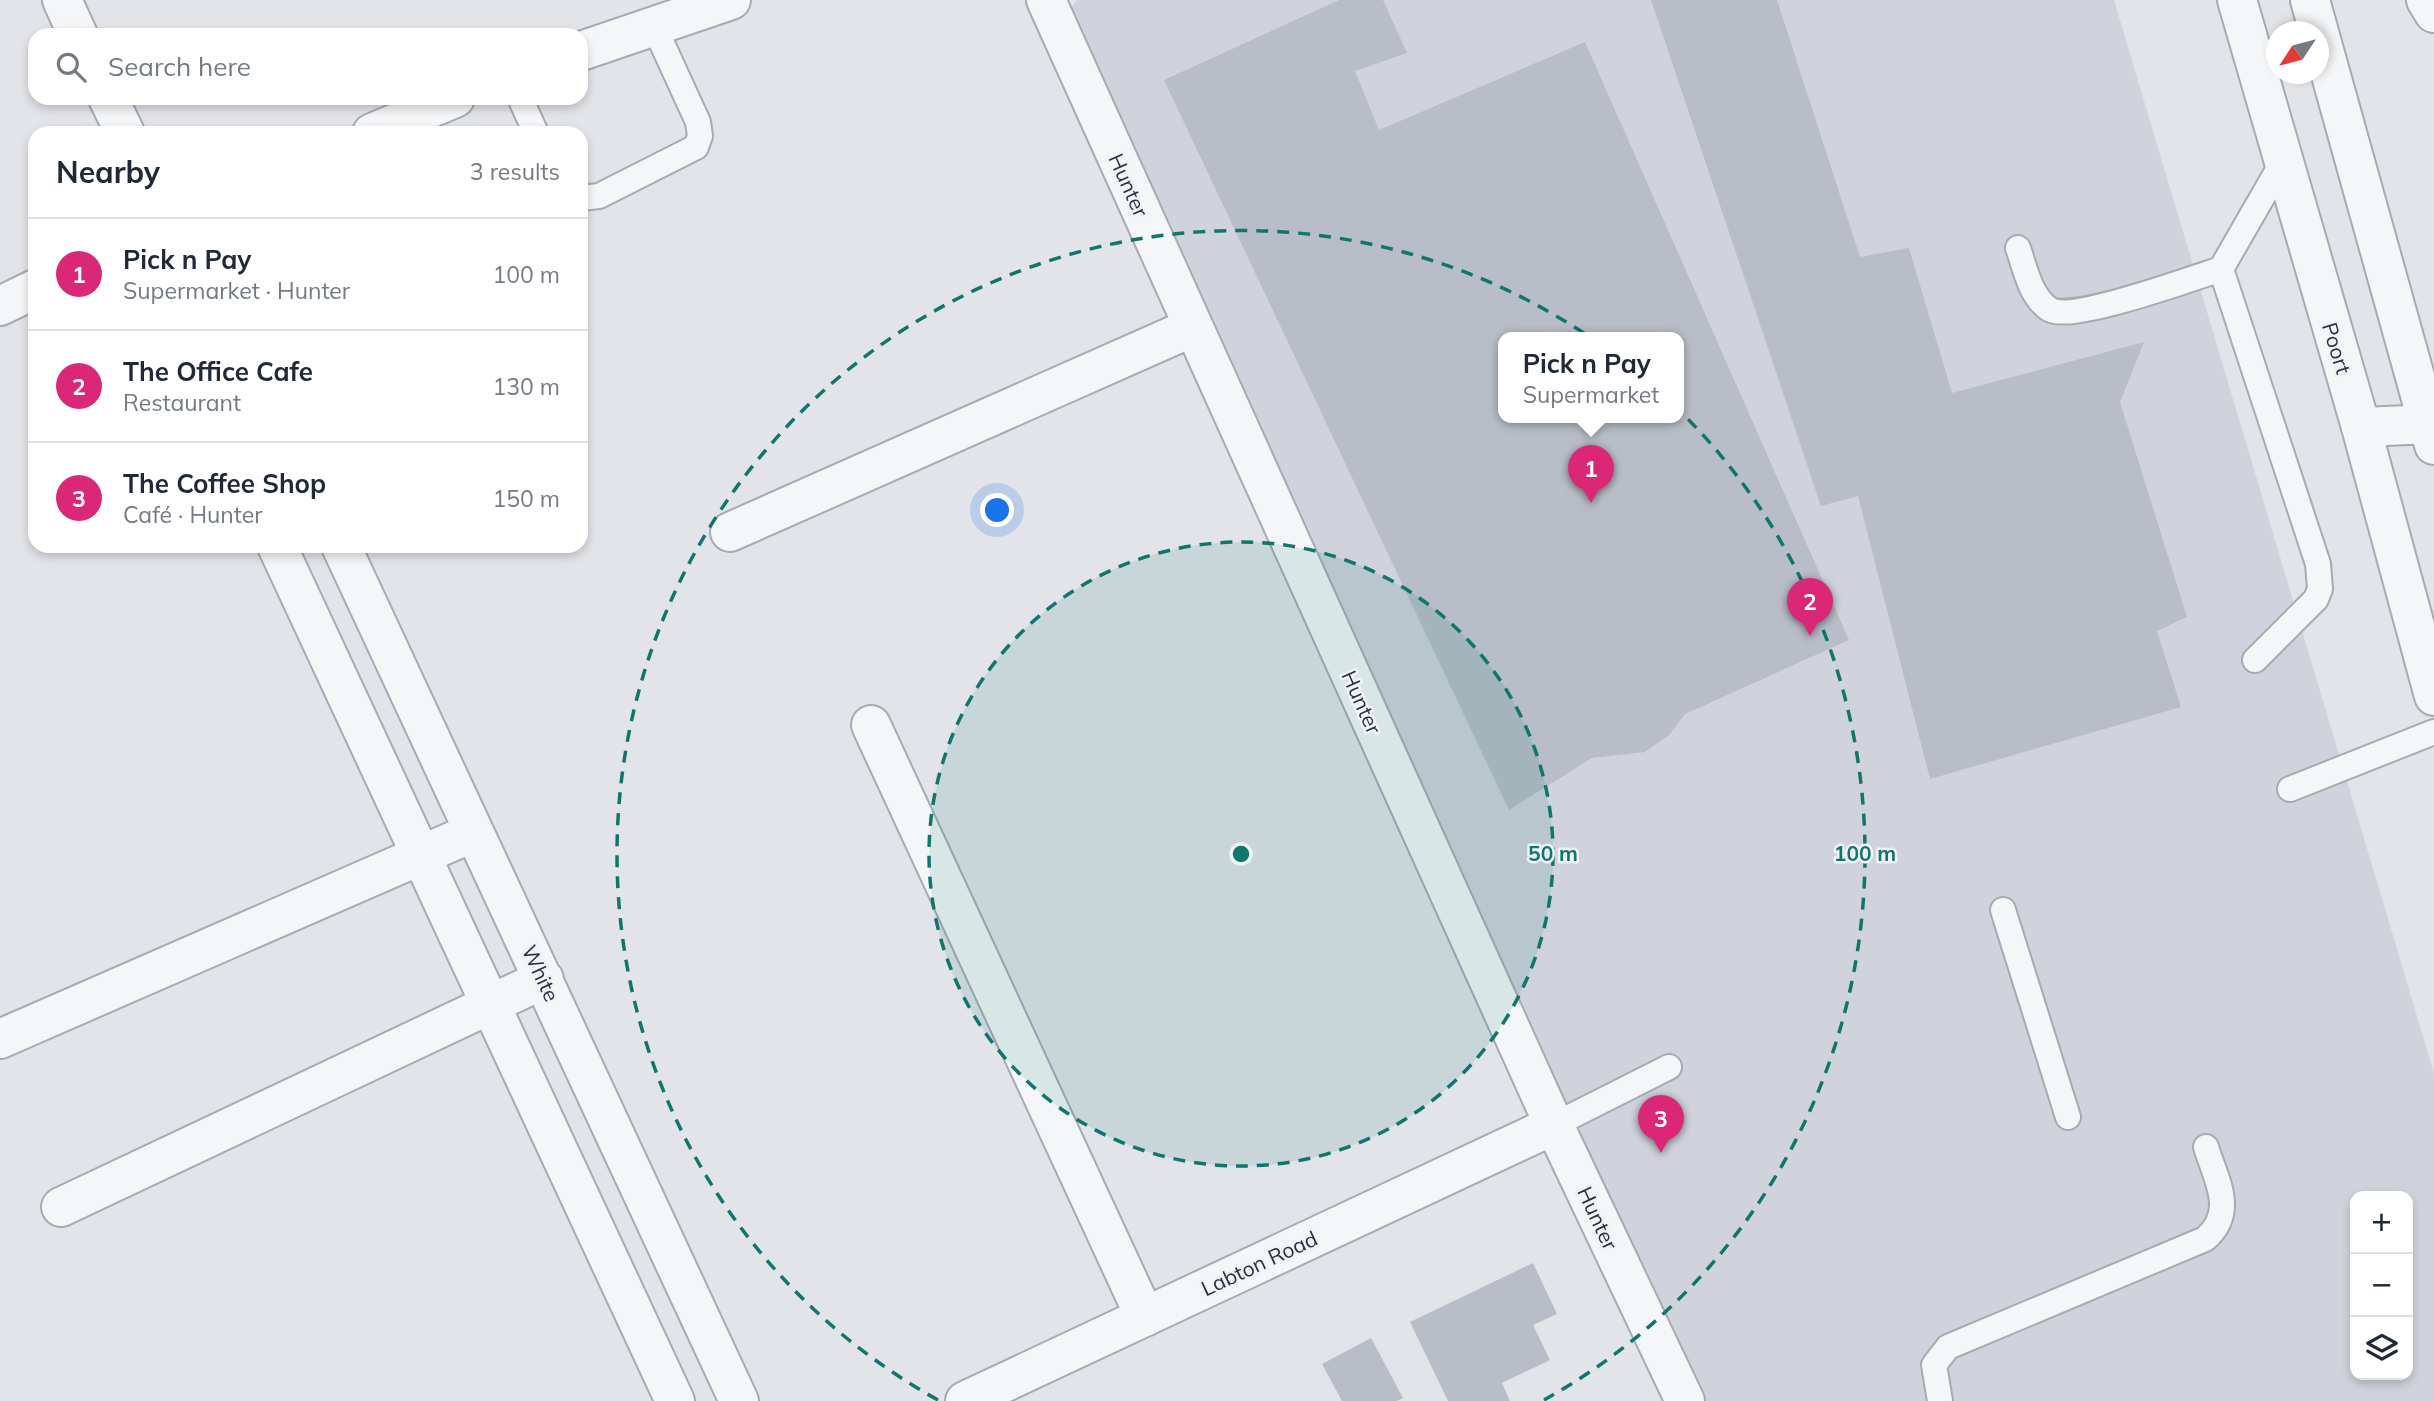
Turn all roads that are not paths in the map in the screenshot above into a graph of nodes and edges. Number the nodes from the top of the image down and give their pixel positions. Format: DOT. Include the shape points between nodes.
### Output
graph roads {
  1 [pos="62,0"];
  2 [pos="731,0"];
  3 [pos="1046,0"];
  4 [pos="2236,0"];
  5 [pos="2310,0"];
  6 [pos="2426,0"];
  7 [pos="2434,13"];
  8 [pos="654,26"];
  9 [pos="75,28"];
  10 [pos="588,49"];
  11 [pos="111,105"];
  12 [pos="438,105"];
  13 [pos="523,105"];
  14 [pos="122,126"];
  15 [pos="389,126"];
  16 [pos="533,126"];
  17 [pos="2282,163"];
  18 [pos="588,197"];
  19 [pos="2018,247"];
  20 [pos="2221,269"];
  21 [pos="28,292"];
  22 [pos="0,306"];
  23 [pos="1193,327"];
  24 [pos="2361,427"];
  25 [pos="2432,431"];
  26 [pos="730,531"];
  27 [pos="280,553"];
  28 [pos="344,553"];
  29 [pos="2255,660"];
  30 [pos="2434,696"];
  31 [pos="871,725"];
  32 [pos="2434,732"];
  33 [pos="2290,789"];
  34 [pos="474,832"];
  35 [pos="420,856"];
  36 [pos="2003,911"];
  37 [pos="544,979"];
  38 [pos="488,1003"];
  39 [pos="0,1039"];
  40 [pos="1669,1067"];
  41 [pos="2068,1117"];
  42 [pos="1553,1125"];
  43 [pos="2206,1147"];
  44 [pos="61,1207"];
  45 [pos="1145,1317"];
  46 [pos="674,1401"];
  47 [pos="739,1401"];
  48 [pos="965,1401"];
  49 [pos="1685,1401"];
  50 [pos="1940,1401"];
  1 -- 9 [label="street"];
  2 -- 8 [label="street"];
  3 -- 23 [label="street, Hunter"];
  4 -- 17 [label="street, Poort"];
  5 -- 25 [label="street"];
  6 -- 7 [label="street"];
  8 -- 10 [label="street"];
  8 -- 18 [label="lane" via="698,122 696,147 599,196"];
  11 -- 14 [label="street"];
  12 -- 15 [label="street"];
  13 -- 16 [label="lane"];
  17 -- 20 [label="lane"];
  17 -- 24 [label="street, Poort"];
  19 -- 20 [label="lane" via="2032,288 2042,303 2059,313 2077,313"];
  20 -- 29 [label="lane" via="2320,578 2316,599"];
  21 -- 22 [label="street"];
  23 -- 26 [label="street"];
  23 -- 42 [label="street, Hunter"];
  24 -- 25 [label="street"];
  24 -- 30 [label="street, Poort"];
  27 -- 35 [label="street"];
  28 -- 34 [label="street, White"];
  31 -- 45 [label="street"];
  32 -- 33 [label="lane"];
  34 -- 35 [label="street"];
  34 -- 37 [label="street, White"];
  35 -- 38 [label="street"];
  35 -- 39 [label="street"];
  36 -- 41 [label="lane"];
  37 -- 38 [label="street"];
  37 -- 47 [label="street, White"];
  38 -- 44 [label="street"];
  38 -- 46 [label="street"];
  40 -- 42 [label="lane"];
  42 -- 45 [label="street, Labton Road"];
  42 -- 49 [label="street, Hunter"];
  43 -- 50 [label="lane" via="2223,1206 2220,1226 2205,1238 1948,1347 1934,1366"];
  45 -- 48 [label="street, Labton Road"];
}
